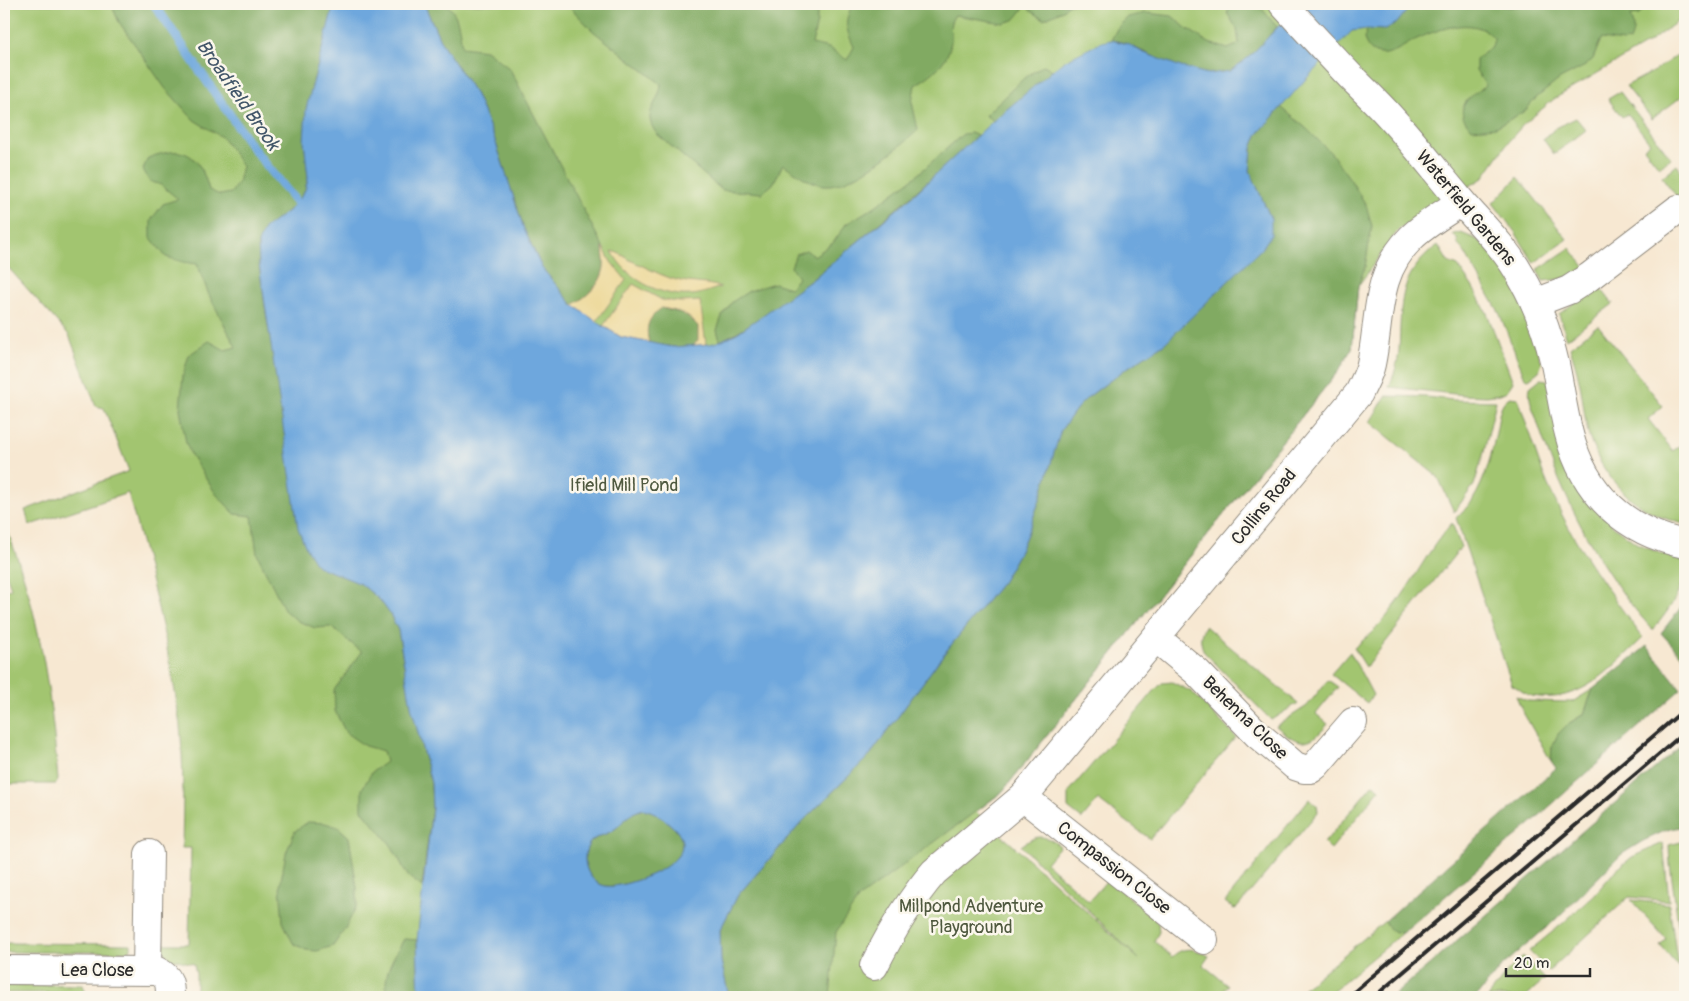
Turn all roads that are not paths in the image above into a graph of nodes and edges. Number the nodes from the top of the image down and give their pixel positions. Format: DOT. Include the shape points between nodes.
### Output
graph roads {
  1 [pos="1283,4"];
  2 [pos="1462,202"];
  3 [pos="1678,209"];
  4 [pos="1535,303"];
  5 [pos="1685,544"];
  6 [pos="1156,638"];
  7 [pos="1353,722"];
  8 [pos="1023,797"];
  9 [pos="149,854"];
  10 [pos="1204,940"];
  11 [pos="874,966"];
  12 [pos="4,970"];
  13 [pos="147,970"];
  14 [pos="170,997"];
  1 -- 2 [label="street, Waterfield Gardens" via="1392,119"];
  2 -- 4 [label="street, Waterfield Gardens" via="1511,259"];
  2 -- 6 [label="street, Collins Road" via="1412,237 1392,264 1384,281 1370,366 1359,393"];
  3 -- 4 [label="street" via="1590,277 1569,290"];
  4 -- 5 [label="street, Waterfield Gardens" via="1555,363 1569,435 1578,462 1592,486 1622,518 1641,530"];
  6 -- 7 [label="street, Behenna Close" via="1197,672 1258,735 1295,766 1304,769 1316,765"];
  6 -- 8 [label="street, Collins Road"];
  8 -- 10 [label="street, Compassion Close"];
  8 -- 11 [label="street, Collins Road" via="934,872 902,915"];
  9 -- 13 [label="street"];
  12 -- 13 [label="street, Lea Close"];
  13 -- 14 [label="street, Lea Close" via="165,974"];
}
